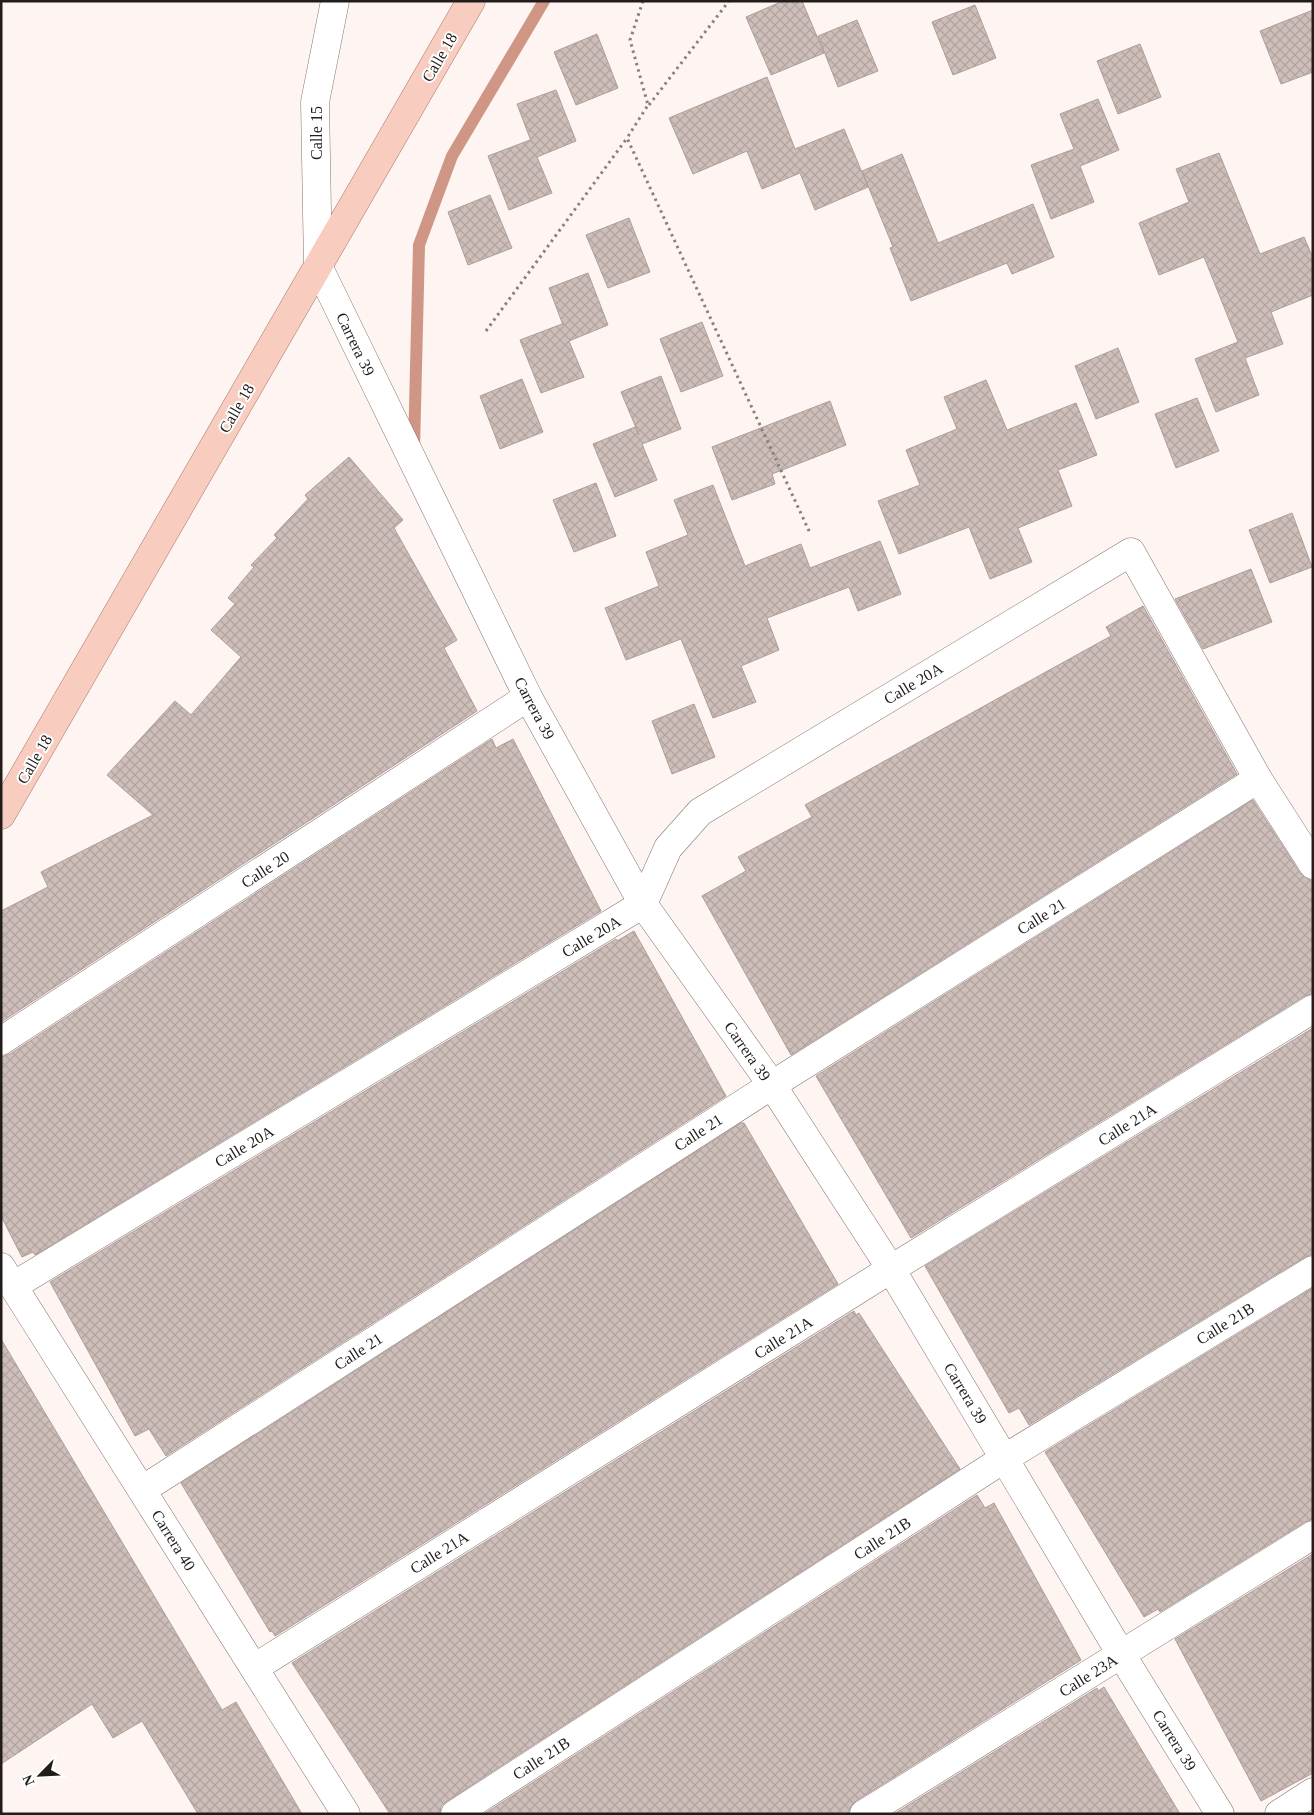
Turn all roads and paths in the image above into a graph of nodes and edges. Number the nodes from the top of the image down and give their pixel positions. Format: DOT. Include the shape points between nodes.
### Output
graph roads {
  1 [pos="335,1"];
  2 [pos="471,1"];
  3 [pos="643,1"];
  4 [pos="729,1"];
  5 [pos="648,106"];
  6 [pos="628,138"];
  7 [pos="318,266"];
  8 [pos="486,331"];
  9 [pos="810,533"];
  10 [pos="528,697"];
  11 [pos="1258,779"];
  12 [pos="1,815"];
  13 [pos="1313,865"];
  14 [pos="643,904"];
  15 [pos="1313,1009"];
  16 [pos="1,1041"];
  17 [pos="772,1085"];
  18 [pos="891,1269"];
  19 [pos="1313,1270"];
  20 [pos="7,1276"];
  21 [pos="1005,1458"];
  22 [pos="142,1490"];
  23 [pos="1313,1535"];
  24 [pos="1122,1654"];
  25 [pos="254,1668"];
  26 [pos="1313,1792"];
  27 [pos="346,1814"];
  28 [pos="455,1814"];
  29 [pos="864,1814"];
  30 [pos="1220,1814"];
  31 [pos="1279,1814"];
  1 -- 7 [label="street, Calle 15" via="315,102"];
  2 -- 7 [label="main road, Calle 18"];
  3 -- 5 [label="path" via="630,40"];
  4 -- 5 [label="path"];
  5 -- 6 [label="path"];
  6 -- 8 [label="path"];
  6 -- 9 [label="path"];
  7 -- 10 [label="street, Carrera 39"];
  7 -- 12 [label="main road, Calle 18"];
  10 -- 14 [label="street, Carrera 39"];
  10 -- 16 [label="street, Calle 20"];
  11 -- 13 [label="street"];
  11 -- 14 [label="street, Calle 20A" via="1132,552 700,812 668,848"];
  11 -- 17 [label="street, Calle 21"];
  14 -- 17 [label="street, Carrera 39"];
  14 -- 20 [label="street, Calle 20A"];
  15 -- 18 [label="street, Calle 21A"];
  17 -- 18 [label="street, Carrera 39"];
  17 -- 22 [label="street, Calle 21"];
  18 -- 21 [label="street, Carrera 39"];
  18 -- 25 [label="street, Calle 21A"];
  19 -- 21 [label="street, Calle 21B"];
  20 -- 22 [label="street, Carrera 40"];
  21 -- 24 [label="street, Carrera 39"];
  21 -- 28 [label="street, Calle 21B"];
  22 -- 25 [label="street, Carrera 40"];
  23 -- 24 [label="street, Calle 23A"];
  24 -- 29 [label="street, Calle 23A"];
  24 -- 30 [label="street, Carrera 39"];
  25 -- 27 [label="street, Carrera 40"];
  26 -- 31 [label="street"];
}
